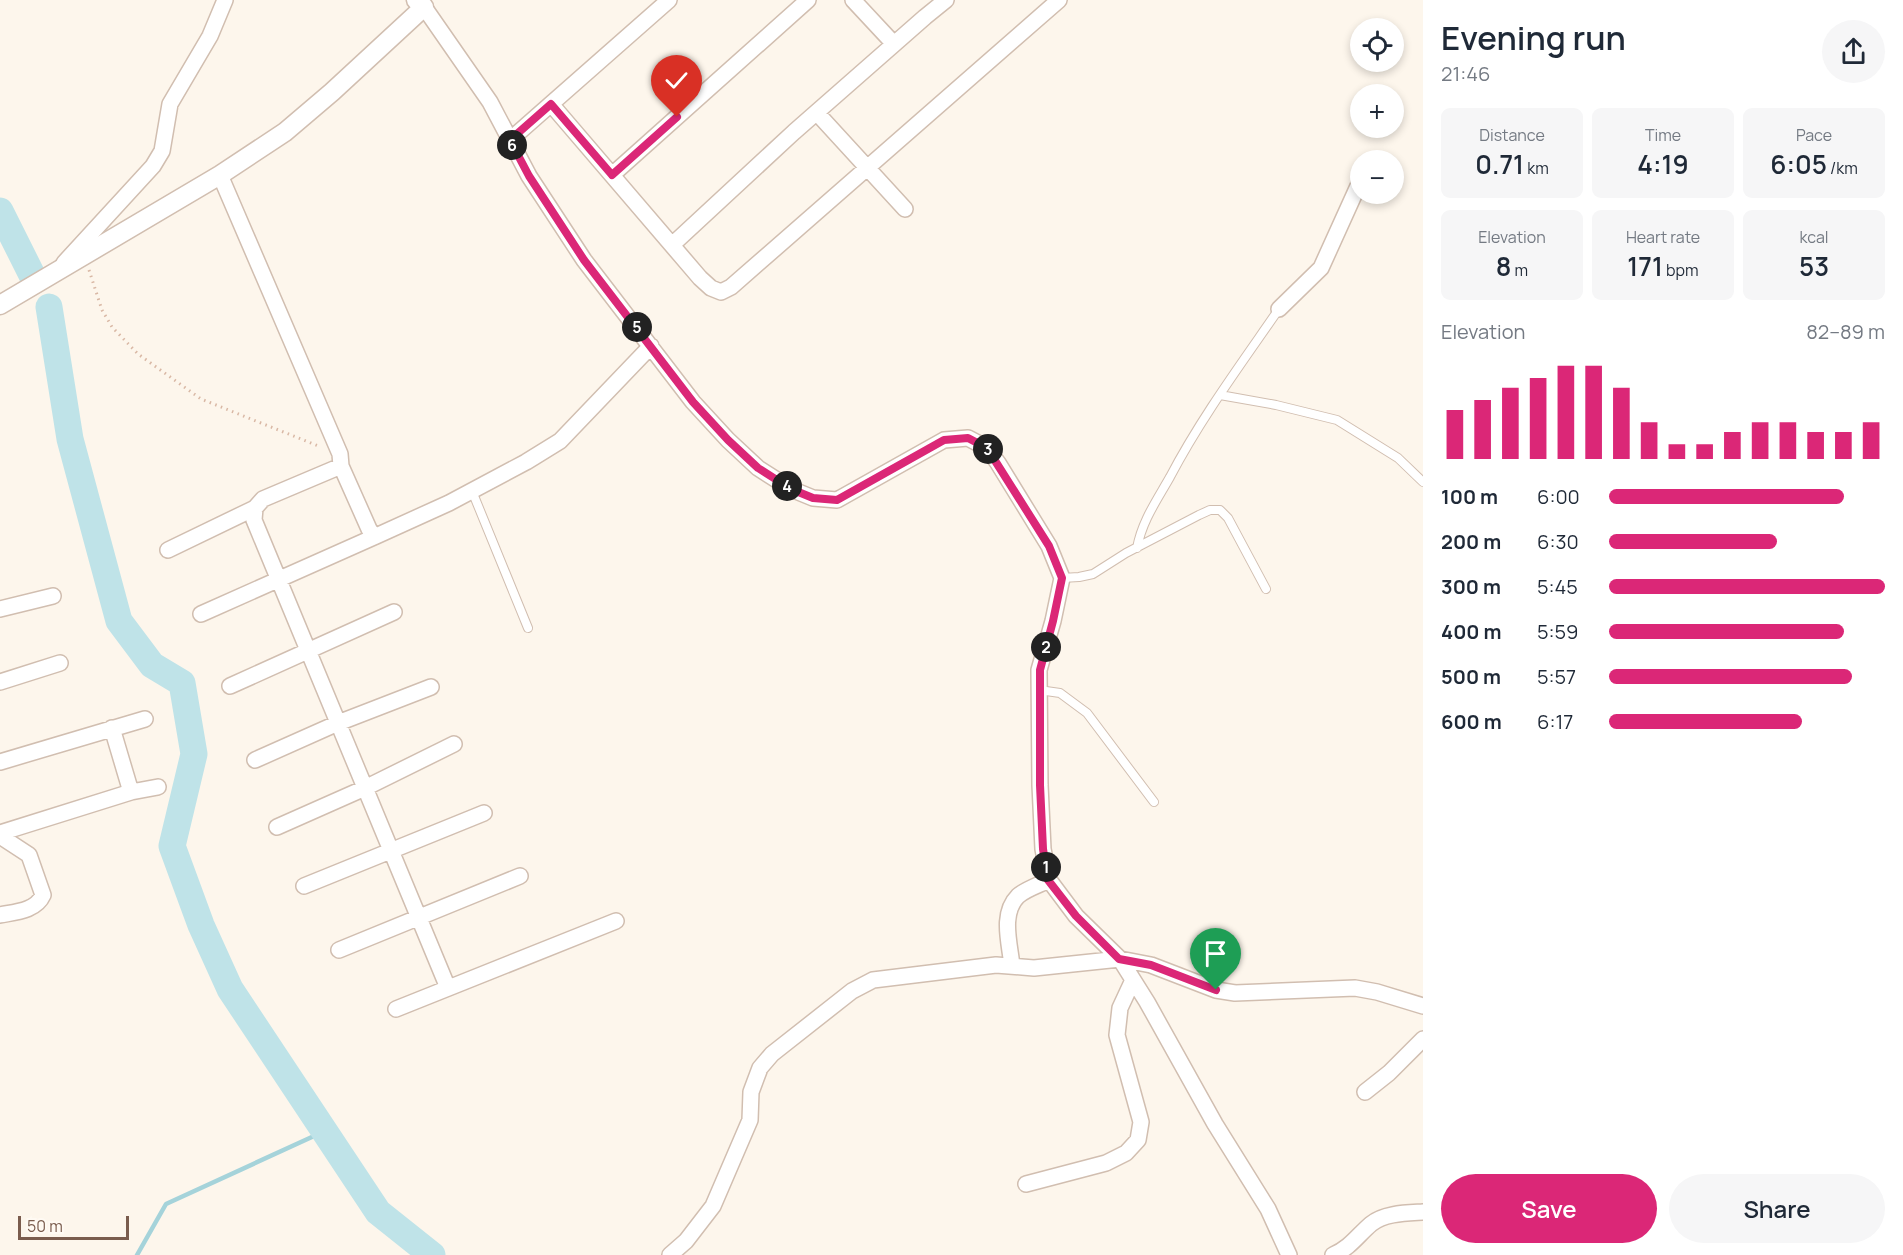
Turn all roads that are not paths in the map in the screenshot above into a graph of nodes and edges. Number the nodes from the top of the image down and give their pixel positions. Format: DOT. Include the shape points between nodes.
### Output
graph roads {
  1 [pos="225,0"];
  2 [pos="808,0"];
  3 [pos="853,0"];
  4 [pos="946,0"];
  5 [pos="1059,0"];
  6 [pos="666,1"];
  7 [pos="420,4"];
  8 [pos="894,44"];
  9 [pos="551,104"];
  10 [pos="816,113"];
  11 [pos="510,140"];
  12 [pos="868,168"];
  13 [pos="220,175"];
  14 [pos="612,175"];
  15 [pos="1350,203"];
  16 [pos="905,209"];
  17 [pos="672,245"];
  18 [pos="51,273"];
  19 [pos="0,305"];
  20 [pos="1279,309"];
  21 [pos="651,346"];
  22 [pos="1220,395"];
  23 [pos="341,460"];
  24 [pos="1423,482"];
  25 [pos="472,491"];
  26 [pos="255,508"];
  27 [pos="374,537"];
  28 [pos="1137,548"];
  29 [pos="168,550"];
  30 [pos="1062,578"];
  31 [pos="279,580"];
  32 [pos="1266,589"];
  33 [pos="53,596"];
  34 [pos="0,609"];
  35 [pos="394,612"];
  36 [pos="201,615"];
  37 [pos="528,628"];
  38 [pos="309,651"];
  39 [pos="60,663"];
  40 [pos="0,682"];
  41 [pos="230,686"];
  42 [pos="431,687"];
  43 [pos="1040,690"];
  44 [pos="144,719"];
  45 [pos="338,723"];
  46 [pos="112,728"];
  47 [pos="454,744"];
  48 [pos="255,760"];
  49 [pos="0,762"];
  50 [pos="158,787"];
  51 [pos="365,788"];
  52 [pos="131,792"];
  53 [pos="1154,802"];
  54 [pos="484,813"];
  55 [pos="277,827"];
  56 [pos="0,834"];
  57 [pos="390,850"];
  58 [pos="520,876"];
  59 [pos="1048,880"];
  60 [pos="304,886"];
  61 [pos="0,915"];
  62 [pos="419,919"];
  63 [pos="616,921"];
  64 [pos="339,950"];
  65 [pos="1119,959"];
  66 [pos="1012,966"];
  67 [pos="1133,980"];
  68 [pos="448,988"];
  69 [pos="1423,1006"];
  70 [pos="396,1009"];
  71 [pos="1423,1039"];
  72 [pos="1365,1092"];
  73 [pos="1026,1184"];
  74 [pos="1423,1212"];
  75 [pos="670,1255"];
  76 [pos="1289,1255"];
  77 [pos="1333,1255"];
  1 -- 18 [label="street" via="210,36 170,104 162,151 153,166"];
  2 -- 14 [label="street"];
  3 -- 8 [label="street"];
  4 -- 8 [label="street"];
  5 -- 12 [label="street"];
  6 -- 9 [label="street"];
  7 -- 11 [label="street" via="490,102"];
  7 -- 13 [label="street" via="333,92 285,132"];
  8 -- 10 [label="street"];
  9 -- 11 [label="street"];
  9 -- 14 [label="street"];
  10 -- 12 [label="street"];
  10 -- 17 [label="street"];
  11 -- 21 [label="street" via="584,260"];
  12 -- 16 [label="street"];
  12 -- 17 [label="street" via="721,292 711,288"];
  13 -- 18 [label="street"];
  13 -- 23 [label="street"];
  14 -- 17 [label="street"];
  15 -- 20 [label="street" via="1321,268"];
  18 -- 19 [label="street"];
  20 -- 22 [label="lane"];
  21 -- 25 [label="street" via="560,441"];
  21 -- 30 [label="street" via="728,440 758,468 813,498 837,500 944,440 968,438 987,448 1049,546"];
  22 -- 24 [label="lane" via="1337,420 1398,458"];
  22 -- 28 [label="lane" via="1146,519"];
  23 -- 26 [label="street" via="263,499"];
  23 -- 27 [label="street"];
  25 -- 27 [label="street"];
  25 -- 37 [label="lane"];
  26 -- 29 [label="street"];
  26 -- 31 [label="street" via="254,520"];
  27 -- 31 [label="street"];
  28 -- 30 [label="lane" via="1093,574"];
  28 -- 32 [label="lane" via="1199,515 1220,510"];
  30 -- 43 [label="street" via="1040,670"];
  31 -- 36 [label="street"];
  31 -- 38 [label="street"];
  33 -- 34 [label="street"];
  35 -- 38 [label="street"];
  38 -- 41 [label="street"];
  38 -- 45 [label="street"];
  39 -- 40 [label="street"];
  42 -- 45 [label="street"];
  43 -- 53 [label="lane" via="1060,693 1087,713"];
  43 -- 59 [label="street" via="1040,785"];
  44 -- 46 [label="street"];
  45 -- 48 [label="street"];
  45 -- 51 [label="street"];
  46 -- 49 [label="street"];
  46 -- 52 [label="street"];
  47 -- 51 [label="street"];
  50 -- 52 [label="street"];
  51 -- 55 [label="street"];
  51 -- 57 [label="street"];
  52 -- 56 [label="street"];
  54 -- 57 [label="street"];
  56 -- 61 [label="street" via="29,855 43,896 29,908"];
  57 -- 60 [label="street"];
  57 -- 62 [label="street"];
  58 -- 62 [label="street"];
  59 -- 65 [label="street" via="1076,916"];
  59 -- 66 [label="street" via="1019,896 1010,907 1006,917"];
  62 -- 64 [label="street"];
  62 -- 68 [label="street"];
  63 -- 68 [label="street"];
  65 -- 66 [label="street" via="1034,968"];
  65 -- 67 [label="street"];
  65 -- 69 [label="street" via="1151,965 1216,990 1235,993 1355,988"];
  66 -- 75 [label="street" via="873,980 852,991 772,1054 760,1068 751,1092 750,1120 713,1206"];
  67 -- 73 [label="street" via="1120,1008 1117,1035 1141,1122 1138,1140 1126,1153 1106,1163"];
  67 -- 76 [label="street" via="1268,1209"];
  68 -- 70 [label="street"];
  71 -- 72 [label="street"];
  74 -- 77 [label="street" via="1382,1218 1345,1250"];
}
